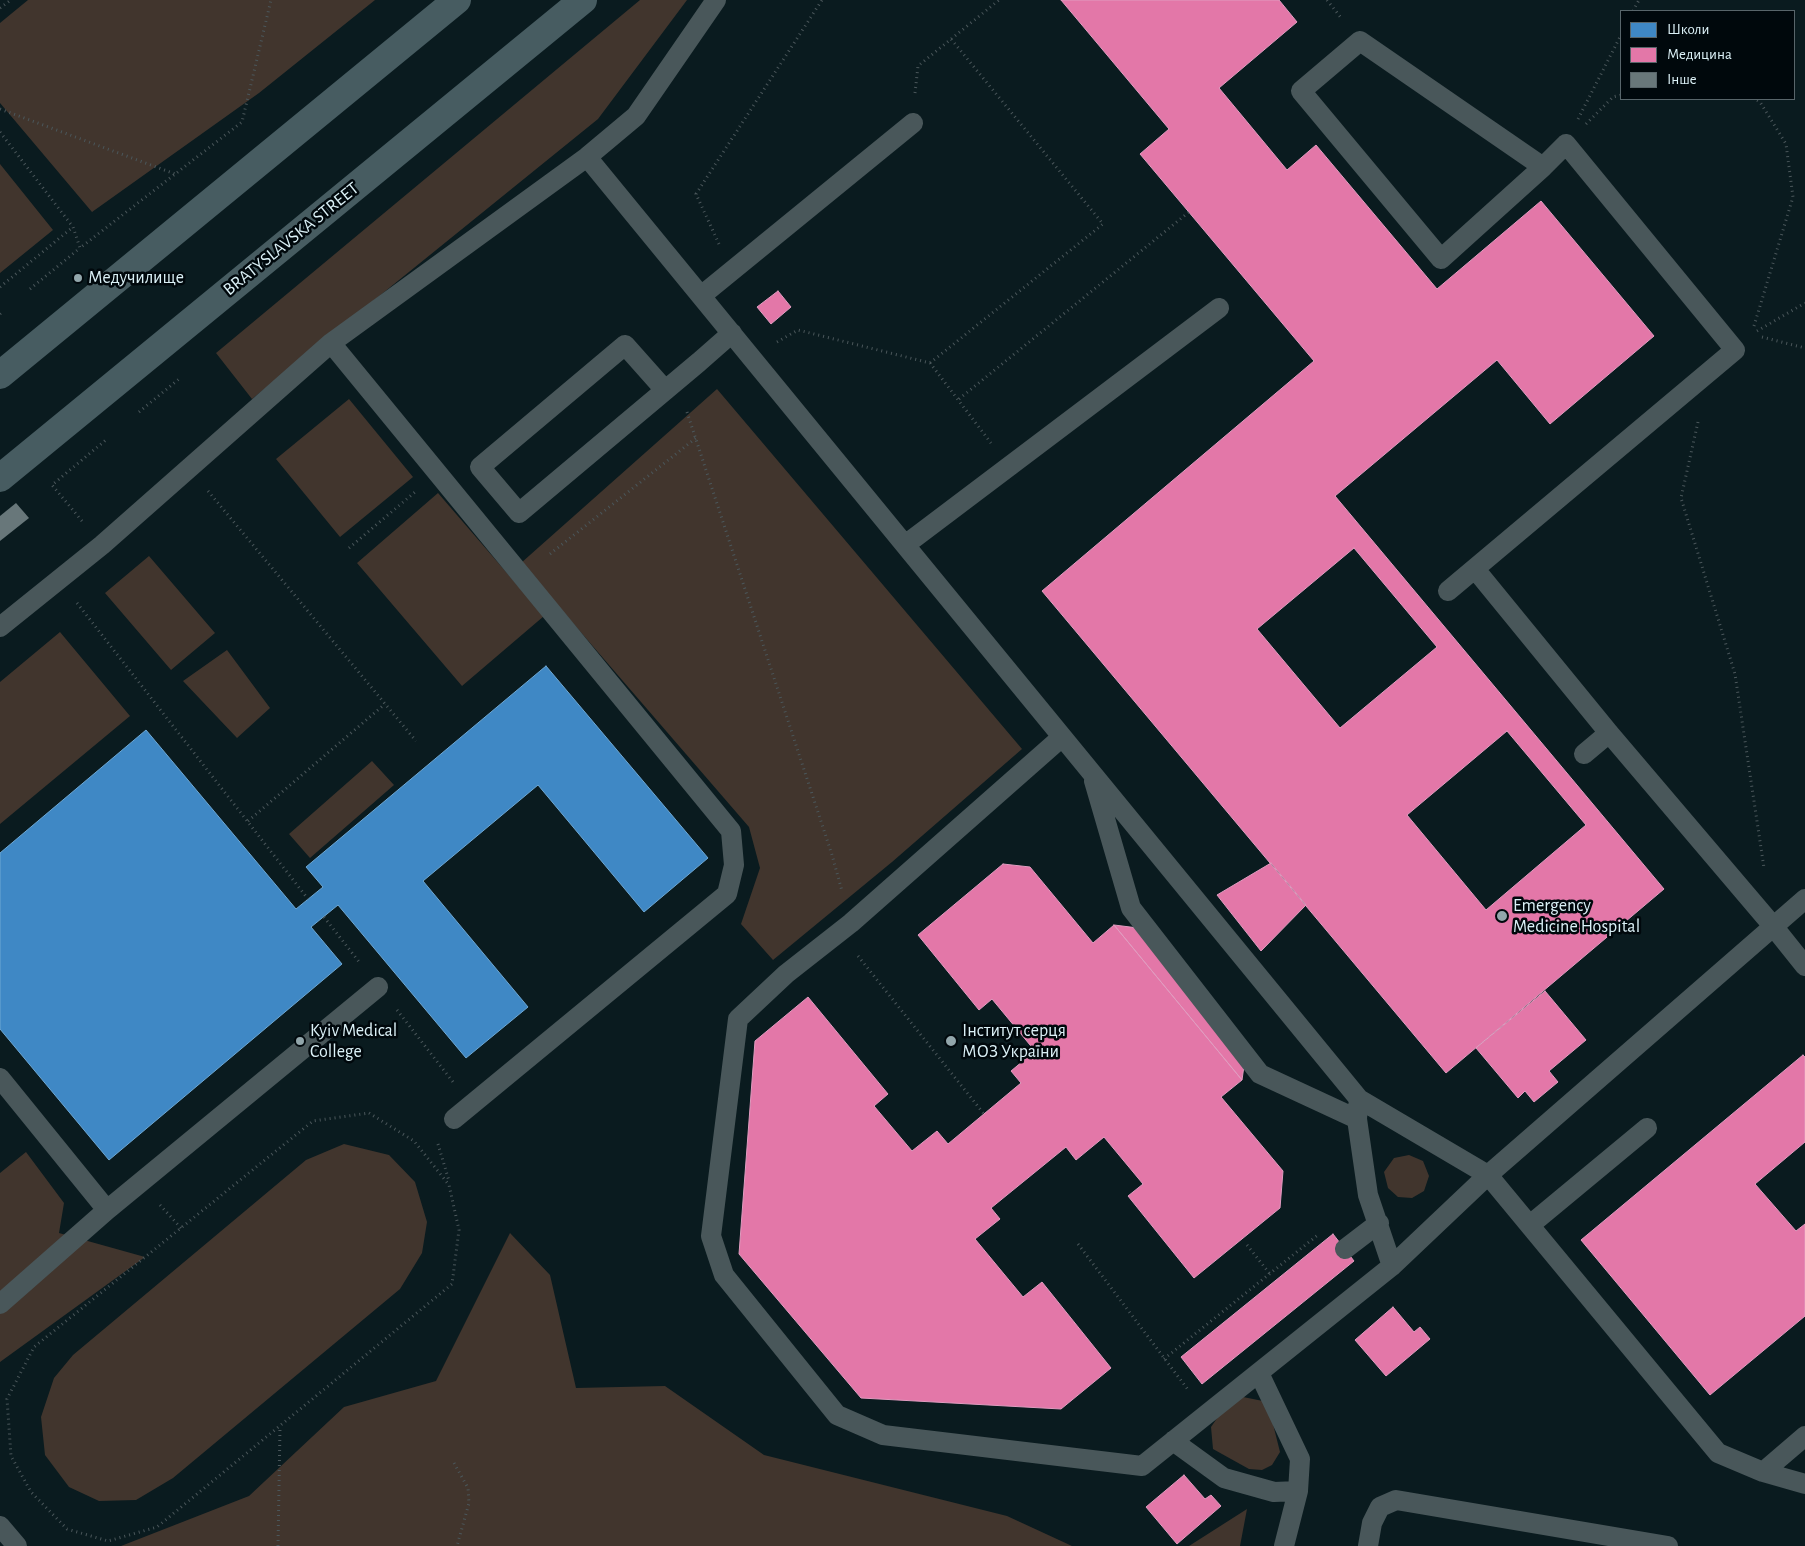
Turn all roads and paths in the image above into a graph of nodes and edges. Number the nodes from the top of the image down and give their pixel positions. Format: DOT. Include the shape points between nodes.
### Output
graph roads {
  1 [pos="11,0"];
  2 [pos="271,0"];
  3 [pos="457,0"];
  4 [pos="583,0"];
  5 [pos="716,0"];
  6 [pos="822,0"];
  7 [pos="999,0"];
  8 [pos="0,8"];
  9 [pos="1620,37"];
  10 [pos="951,39"];
  11 [pos="1620,95"];
  12 [pos="1757,100"];
  13 [pos="0,109"];
  14 [pos="913,123"];
  15 [pos="0,132"];
  16 [pos="1566,144"];
  17 [pos="587,157"];
  18 [pos="1543,167"];
  19 [pos="176,174"];
  20 [pos="1189,212"];
  21 [pos="73,227"];
  22 [pos="80,248"];
  23 [pos="732,271"];
  24 [pos="0,287"];
  25 [pos="30,289"];
  26 [pos="701,296"];
  27 [pos="1805,303"];
  28 [pos="1218,308"];
  29 [pos="1751,334"];
  30 [pos="736,338"];
  31 [pos="332,344"];
  32 [pos="1805,348"];
  33 [pos="930,364"];
  34 [pos="0,375"];
  35 [pos="179,379"];
  36 [pos="665,390"];
  37 [pos="959,399"];
  38 [pos="685,407"];
  39 [pos="139,412"];
  40 [pos="1703,416"];
  41 [pos="696,438"];
  42 [pos="107,439"];
  43 [pos="1009,468"];
  44 [pos="438,474"];
  45 [pos="0,478"];
  46 [pos="208,491"];
  47 [pos="82,521"];
  48 [pos="905,546"];
  49 [pos="349,548"];
  50 [pos="550,554"];
  51 [pos="1475,568"];
  52 [pos="1448,591"];
  53 [pos="74,599"];
  54 [pos="0,627"];
  55 [pos="385,704"];
  56 [pos="1609,733"];
  57 [pos="1062,737"];
  58 [pos="416,740"];
  59 [pos="1584,754"];
  60 [pos="1091,772"];
  61 [pos="248,821"];
  62 [pos="308,898"];
  63 [pos="1805,899"];
  64 [pos="1773,926"];
  65 [pos="845,928"];
  66 [pos="1805,966"];
  67 [pos="378,986"];
  68 [pos="0,1078"];
  69 [pos="1359,1099"];
  70 [pos="984,1114"];
  71 [pos="454,1119"];
  72 [pos="1358,1119"];
  73 [pos="1647,1128"];
  74 [pos="1488,1175"];
  75 [pos="449,1184"];
  76 [pos="107,1210"];
  77 [pos="1379,1223"];
  78 [pos="1530,1225"];
  79 [pos="1323,1231"];
  80 [pos="1078,1244"];
  81 [pos="1247,1245"];
  82 [pos="1345,1249"];
  83 [pos="1392,1266"];
  84 [pos="1270,1274"];
  85 [pos="0,1304"];
  86 [pos="1164,1359"];
  87 [pos="1259,1373"];
  88 [pos="1207,1415"];
  89 [pos="280,1426"];
  90 [pos="1805,1436"];
  91 [pos="1173,1442"];
  92 [pos="454,1463"];
  93 [pos="1763,1472"];
  94 [pos="1805,1484"];
  95 [pos="1298,1491"];
  96 [pos="0,1526"];
  97 [pos="107,1544"];
  98 [pos="17,1546"];
  99 [pos="278,1546"];
  100 [pos="457,1546"];
  101 [pos="1284,1546"];
  102 [pos="1368,1546"];
  103 [pos="1668,1546"];
  1 -- 8 [label="path"];
  2 -- 19 [label="path" via="242,122"];
  3 -- 34 [label="main road"];
  4 -- 45 [label="main road, BRATYSLAVSKA STREET"];
  5 -- 17 [label="lane" via="636,116"];
  6 -- 23 [label="path" via="696,194"];
  7 -- 10 [label="path"];
  9 -- 16 [label="path"];
  10 -- 14 [label="path" via="918,66"];
  10 -- 33 [label="path" via="1103,224"];
  11 -- 16 [label="path" via="1613,97"];
  12 -- 29 [label="path" via="1786,144 1793,197"];
  13 -- 19 [label="path"];
  14 -- 23 [label="lane"];
  15 -- 21 [label="path"];
  16 -- 18 [label="lane"];
  16 -- 51 [label="lane" via="1735,350"];
  17 -- 26 [label="lane"];
  17 -- 31 [label="lane"];
  18 -- 18 [label="lane" via="1360,41 1301,90 1441,259"];
  19 -- 22 [label="path"];
  20 -- 37 [label="path"];
  21 -- 22 [label="path"];
  21 -- 24 [label="path"];
  22 -- 25 [label="path"];
  23 -- 26 [label="lane"];
  26 -- 30 [label="lane"];
  27 -- 29 [label="path"];
  28 -- 43 [label="lane"];
  29 -- 32 [label="path"];
  30 -- 33 [label="path" via="760,326 776,343 798,330"];
  30 -- 36 [label="lane"];
  30 -- 48 [label="lane"];
  31 -- 44 [label="lane"];
  31 -- 54 [label="lane" via="102,545"];
  33 -- 37 [label="path"];
  35 -- 39 [label="path"];
  36 -- 36 [label="lane" via="519,513 480,467 625,345"];
  37 -- 43 [label="path"];
  38 -- 41 [label="path"];
  40 -- 64 [label="path" via="1696,424 1681,498 1735,674"];
  41 -- 50 [label="path"];
  41 -- 65 [label="path" via="829,845"];
  42 -- 47 [label="path" via="52,485"];
  43 -- 48 [label="lane"];
  44 -- 49 [label="path"];
  44 -- 71 [label="lane" via="731,831 734,865 727,894"];
  46 -- 55 [label="path"];
  48 -- 57 [label="lane"];
  51 -- 52 [label="lane"];
  51 -- 56 [label="lane"];
  53 -- 61 [label="path"];
  55 -- 58 [label="path"];
  55 -- 61 [label="path"];
  56 -- 59 [label="lane"];
  56 -- 64 [label="lane"];
  57 -- 60 [label="lane"];
  57 -- 65 [label="lane"];
  60 -- 69 [label="lane"];
  60 -- 72 [label="lane" via="1131,908 1260,1074"];
  61 -- 62 [label="path"];
  63 -- 64 [label="lane"];
  64 -- 66 [label="lane"];
  64 -- 74 [label="lane"];
  65 -- 70 [label="path"];
  65 -- 91 [label="lane" via="786,974 738,1019 711,1236 724,1275 837,1415 883,1435 1142,1466"];
  67 -- 76 [label="lane"];
  68 -- 76 [label="lane"];
  69 -- 72 [label="lane"];
  69 -- 74 [label="lane"];
  71 -- 75 [label="path" via="438,1141"];
  72 -- 77 [label="lane" via="1368,1195"];
  73 -- 78 [label="lane"];
  74 -- 78 [label="lane"];
  74 -- 83 [label="lane"];
  75 -- 89 [label="path" via="459,1230 452,1284"];
  75 -- 97 [label="path" via="414,1141 369,1113 313,1121 34,1347 7,1399 11,1456 31,1492 67,1529"];
  76 -- 85 [label="lane"];
  77 -- 82 [label="lane"];
  77 -- 83 [label="lane"];
  78 -- 93 [label="lane" via="1718,1454"];
  79 -- 84 [label="path"];
  80 -- 86 [label="path"];
  81 -- 84 [label="path"];
  83 -- 87 [label="lane"];
  84 -- 86 [label="path"];
  86 -- 88 [label="path"];
  87 -- 88 [label="lane"];
  87 -- 95 [label="lane" via="1300,1459"];
  88 -- 91 [label="lane"];
  89 -- 97 [label="path" via="157,1527"];
  89 -- 99 [label="path"];
  90 -- 93 [label="lane"];
  91 -- 95 [label="lane" via="1224,1478 1274,1492"];
  92 -- 100 [label="path" via="468,1488 469,1503"];
  93 -- 94 [label="lane"];
  95 -- 101 [label="lane"];
  96 -- 98 [label="lane"];
  102 -- 103 [label="lane" via="1372,1523 1380,1507 1396,1500"];
}
